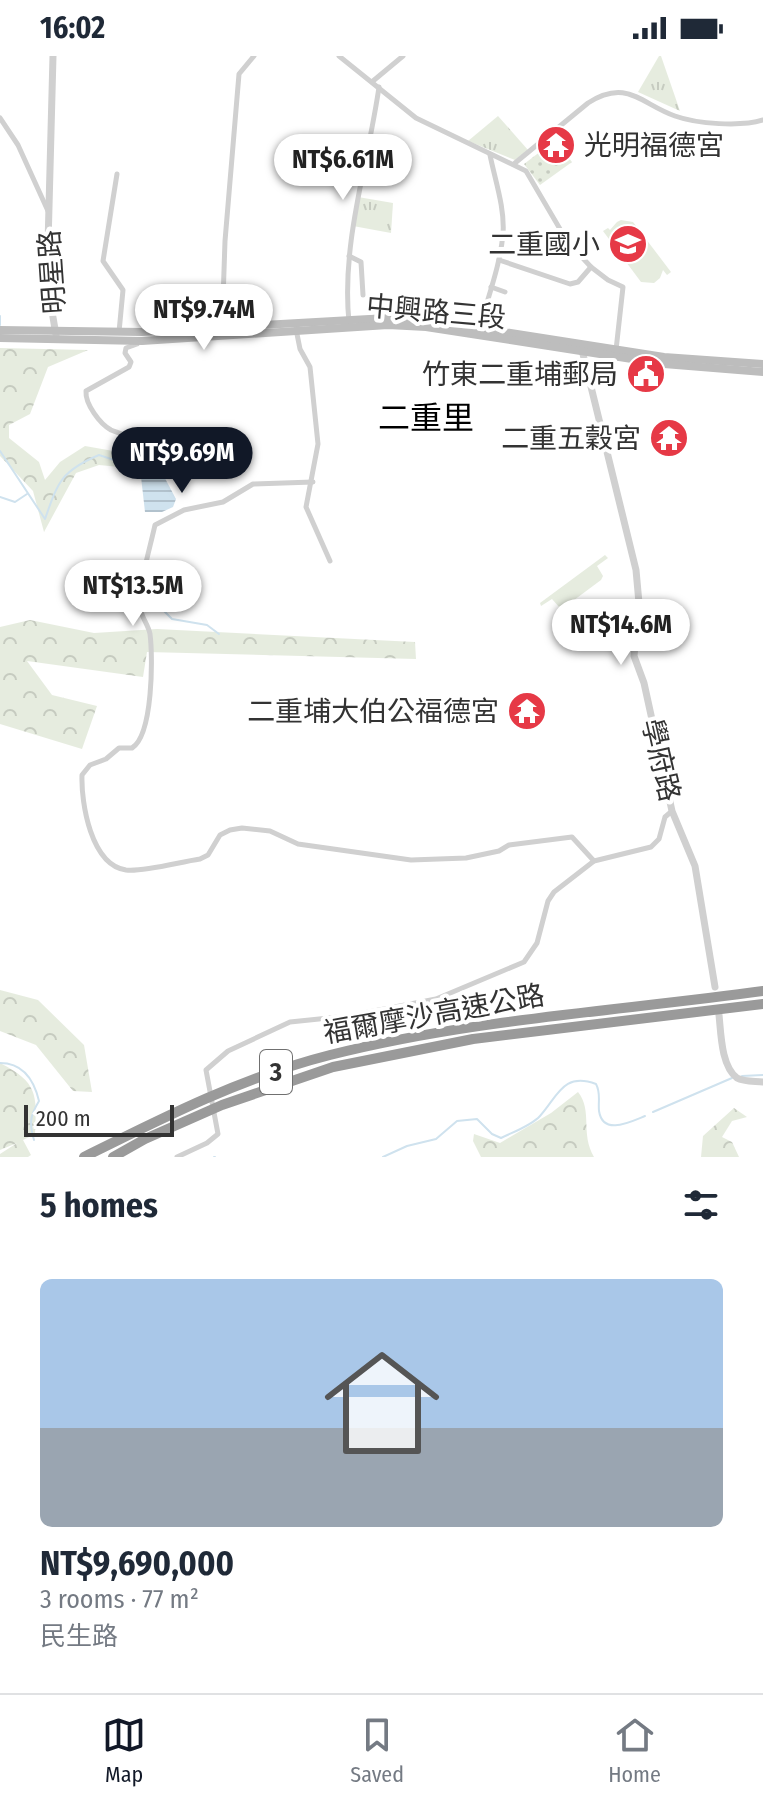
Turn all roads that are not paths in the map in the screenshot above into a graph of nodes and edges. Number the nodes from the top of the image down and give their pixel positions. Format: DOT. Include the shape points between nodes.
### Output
graph roads {
  1 [pos="53,56"];
  2 [pos="254,56"];
  3 [pos="339,56"];
  4 [pos="403,56"];
  5 [pos="373,81"];
  6 [pos="380,86"];
  7 [pos="0,118"];
  8 [pos="763,120"];
  9 [pos="490,155"];
  10 [pos="515,164"];
  11 [pos="117,174"];
  12 [pos="48,212"];
  13 [pos="349,256"];
  14 [pos="499,260"];
  15 [pos="591,267"];
  16 [pos="491,287"];
  17 [pos="505,292"];
  18 [pos="363,295"];
  19 [pos="349,323"];
  20 [pos="296,327"];
  21 [pos="0,330"];
  22 [pos="222,332"];
  23 [pos="479,332"];
  24 [pos="56,336"];
  25 [pos="119,337"];
  26 [pos="142,337"];
  27 [pos="0,338"];
  28 [pos="581,347"];
  29 [pos="616,353"];
  30 [pos="763,364"];
  31 [pos="763,372"];
  32 [pos="133,443"];
  33 [pos="313,482"];
  34 [pos="330,561"];
  35 [pos="672,811"];
  36 [pos="594,861"];
  37 [pos="715,987"];
  38 [pos="763,991"];
  39 [pos="763,1004"];
  40 [pos="714,1013"];
  41 [pos="763,1082"];
  42 [pos="84,1157"];
  43 [pos="113,1157"];
  44 [pos="177,1157"];
  1 -- 12 [label="street"];
  2 -- 22 [label="street" via="239,74"];
  3 -- 5 [label="street"];
  4 -- 5 [label="street"];
  5 -- 6 [label="street"];
  6 -- 9 [label="street" via="416,118"];
  6 -- 13 [label="street"];
  7 -- 12 [label="street, 明星路"];
  8 -- 10 [label="street" via="692,121 622,92 588,103"];
  9 -- 10 [label="street"];
  9 -- 14 [label="street" via="503,215"];
  10 -- 15 [label="street" via="526,171 567,241"];
  11 -- 25 [label="street" via="103,261 123,290"];
  12 -- 24 [label="street, 明星路" via="47,282"];
  13 -- 18 [label="street" via="361,262"];
  13 -- 19 [label="street"];
  14 -- 15 [label="street" via="570,284"];
  14 -- 16 [label="street"];
  15 -- 29 [label="street" via="623,287"];
  16 -- 17 [label="street"];
  16 -- 23 [label="street"];
  19 -- 20 [label="main road, 中興路三段"];
  19 -- 23 [label="main road, 中興路三段" via="400,318"];
  20 -- 22 [label="main road, 中興路三段"];
  20 -- 33 [label="street" via="311,375 318,444"];
  21 -- 24 [label="main road"];
  22 -- 26 [label="main road, 中興路三段"];
  23 -- 28 [label="main road, 中興路三段"];
  24 -- 25 [label="main road, 中興路三段"];
  24 -- 27 [label="main road"];
  25 -- 26 [label="main road, 中興路三段"];
  26 -- 32 [label="street" via="126,348 129,367 92,386 85,398 110,430"];
  28 -- 29 [label="main road, 中興路三段"];
  28 -- 35 [label="street, 學府路" via="636,570 634,656"];
  29 -- 30 [label="main road, 中興路三段"];
  29 -- 31 [label="main road, 中興路三段" via="706,369"];
  33 -- 34 [label="street" via="306,507"];
  33 -- 36 [label="street" via="253,484 223,502 184,510 155,525 143,564 139,607 149,629 152,661 140,741 84,769 82,783 97,848 125,870 200,859 220,835 242,828 270,831 298,844 411,860 466,858 509,845 572,837"];
  35 -- 36 [label="street" via="651,847"];
  35 -- 37 [label="street, 學府路" via="695,866"];
  36 -- 44 [label="street" via="554,892 537,943 524,962 436,999 290,1022 228,1051 206,1070 218,1134"];
  38 -- 42 [label="highway, 福爾摩沙高速公路 / 3" via="481,1026 327,1056 235,1086"];
  39 -- 40 [label="highway, 福爾摩沙高速公路 / 3"];
  40 -- 41 [label="street" via="734,1075"];
  40 -- 43 [label="highway, 福爾摩沙高速公路 / 3" via="473,1039 333,1067 222,1105"];
}
